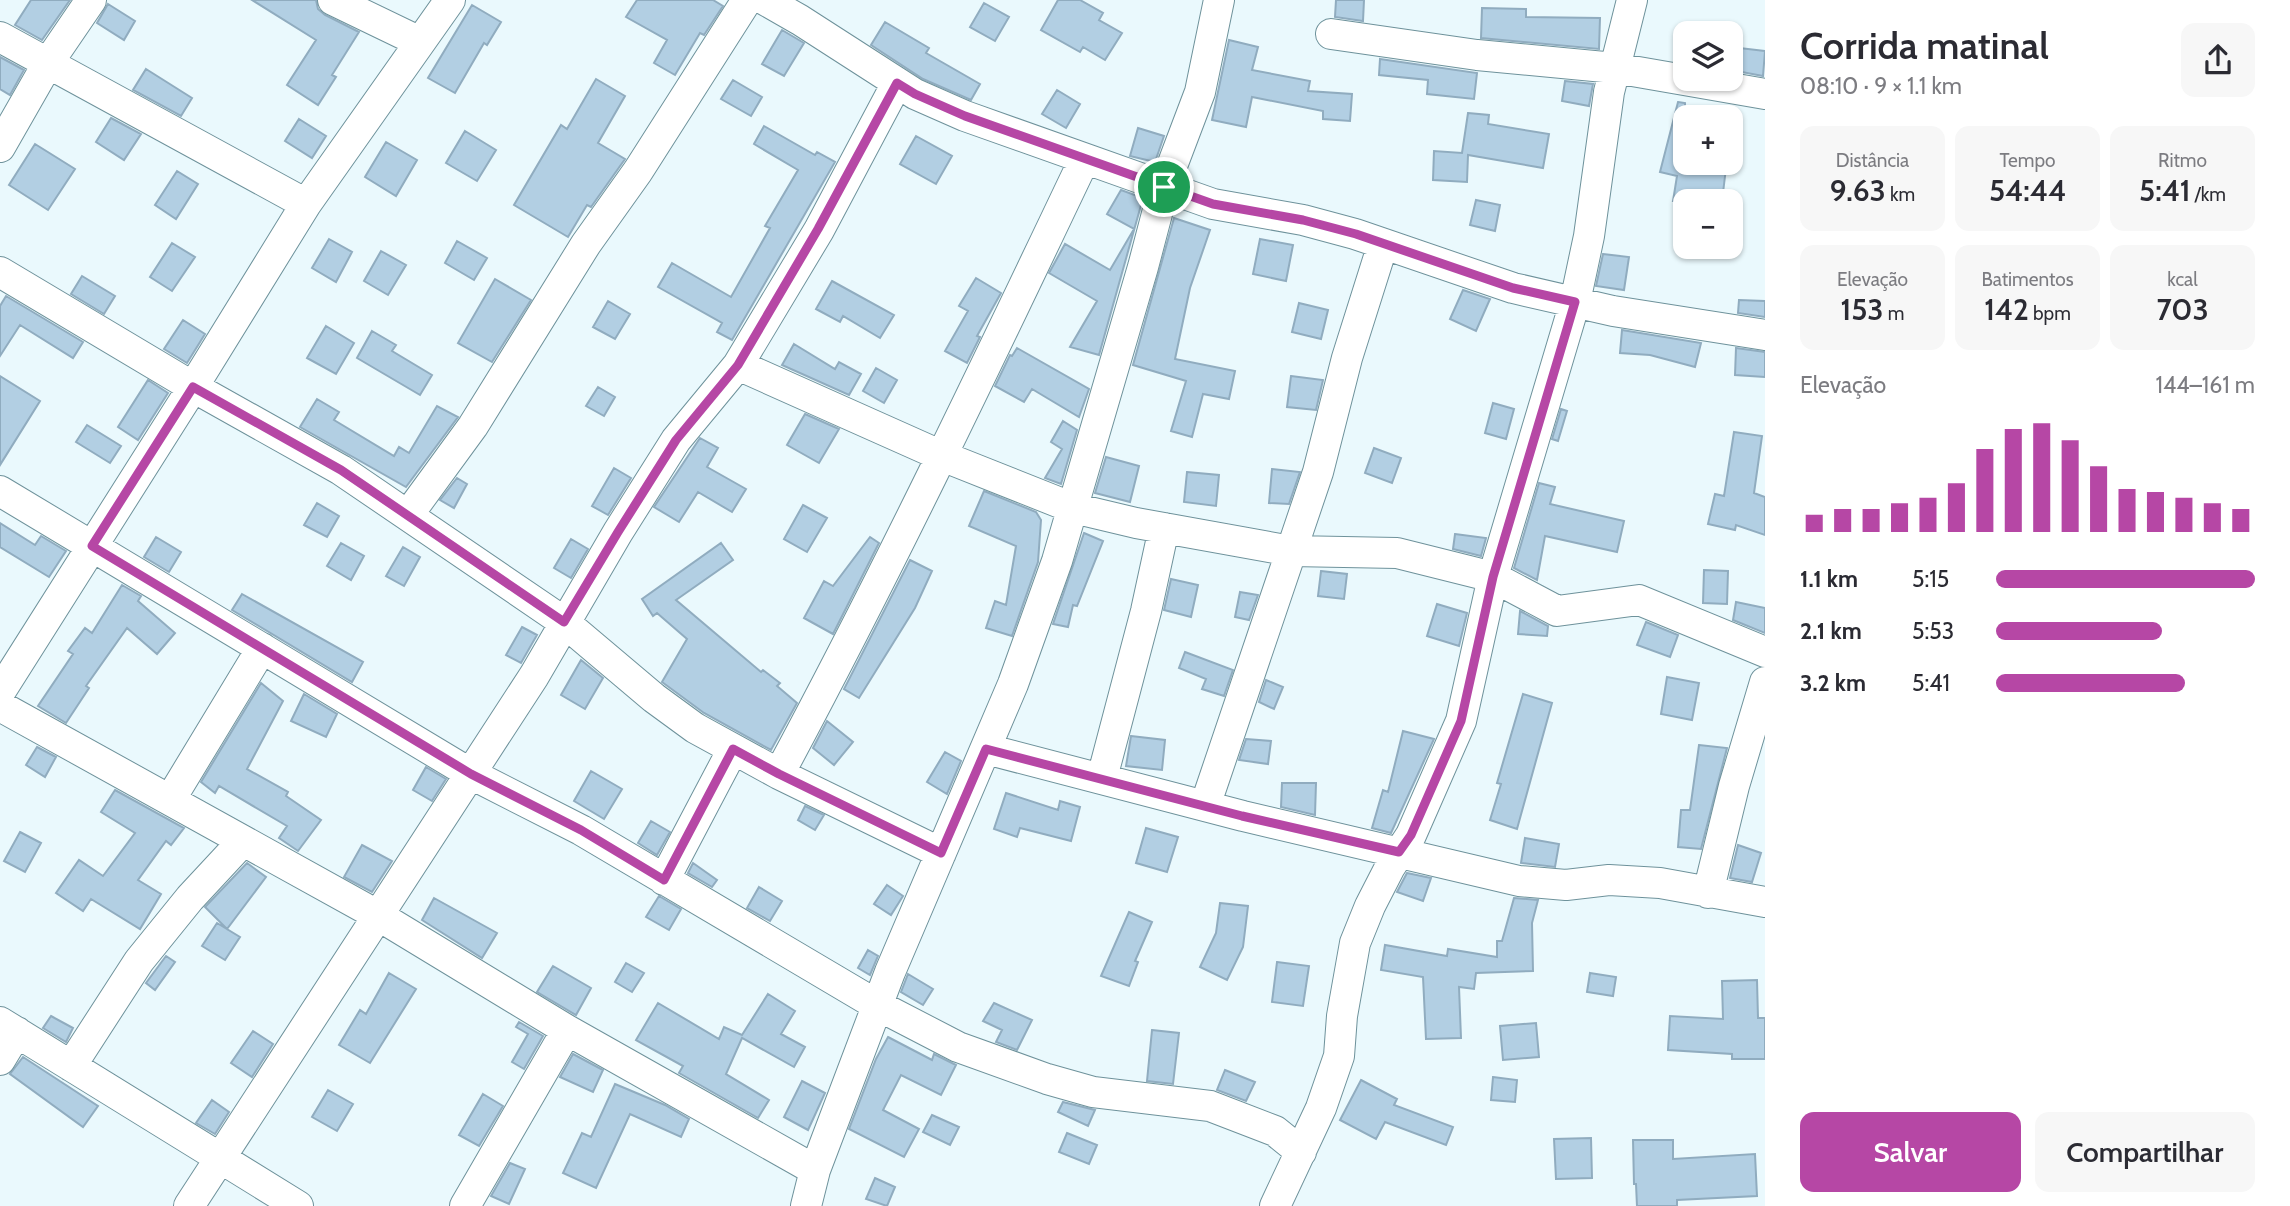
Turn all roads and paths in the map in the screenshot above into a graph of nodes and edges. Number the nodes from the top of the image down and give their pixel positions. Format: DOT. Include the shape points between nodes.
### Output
graph roads {
  1 [pos="91,0"];
  2 [pos="333,0"];
  3 [pos="450,0"];
  4 [pos="747,0"];
  5 [pos="765,0"];
  6 [pos="1219,0"];
  7 [pos="1632,0"];
  8 [pos="1331,34"];
  9 [pos="0,37"];
  10 [pos="420,43"];
  11 [pos="48,63"];
  12 [pos="1615,68"];
  13 [pos="897,83"];
  14 [pos="1765,94"];
  15 [pos="0,147"];
  16 [pos="1084,160"];
  17 [pos="1164,187"];
  18 [pos="306,204"];
  19 [pos="1383,244"];
  20 [pos="0,272"];
  21 [pos="1575,302"];
  22 [pos="1765,335"];
  23 [pos="738,365"];
  24 [pos="193,387"];
  25 [pos="942,456"];
  26 [pos="0,491"];
  27 [pos="1073,508"];
  28 [pos="408,516"];
  29 [pos="1164,528"];
  30 [pos="92,546"];
  31 [pos="1292,551"];
  32 [pos="1493,577"];
  33 [pos="564,622"];
  34 [pos="262,648"];
  35 [pos="1765,652"];
  36 [pos="1765,682"];
  37 [pos="0,692"];
  38 [pos="0,706"];
  39 [pos="733,749"];
  40 [pos="986,749"];
  41 [pos="471,774"];
  42 [pos="779,774"];
  43 [pos="1102,778"];
  44 [pos="170,800"];
  45 [pos="1205,806"];
  46 [pos="243,841"];
  47 [pos="1399,852"];
  48 [pos="941,853"];
  49 [pos="664,880"];
  50 [pos="1708,894"];
  51 [pos="1765,902"];
  52 [pos="379,916"];
  53 [pos="877,1005"];
  54 [pos="9,1027"];
  55 [pos="567,1030"];
  56 [pos="0,1060"];
  57 [pos="71,1066"];
  58 [pos="1301,1152"];
  59 [pos="220,1158"];
  60 [pos="815,1170"];
  61 [pos="189,1206"];
  62 [pos="298,1206"];
  63 [pos="465,1206"];
  64 [pos="806,1206"];
  65 [pos="1275,1206"];
  1 -- 11 [label="street"];
  2 -- 10 [label="street"];
  3 -- 10 [label="street"];
  4 -- 28 [label="street" via="473,426"];
  5 -- 13 [label="street"];
  6 -- 17 [label="street" via="1200,92"];
  7 -- 12 [label="street"];
  8 -- 12 [label="street"];
  9 -- 11 [label="street"];
  10 -- 18 [label="street"];
  11 -- 15 [label="street"];
  11 -- 18 [label="street"];
  12 -- 14 [label="street"];
  12 -- 21 [label="street"];
  13 -- 16 [label="street" via="965,116"];
  13 -- 23 [label="street"];
  16 -- 17 [label="street"];
  16 -- 25 [label="street"];
  17 -- 19 [label="street" via="1213,204 1303,220"];
  17 -- 27 [label="street"];
  18 -- 24 [label="street"];
  19 -- 21 [label="street" via="1513,288"];
  19 -- 31 [label="street"];
  20 -- 24 [label="street"];
  21 -- 22 [label="street"];
  21 -- 32 [label="street"];
  23 -- 25 [label="street"];
  23 -- 33 [label="street" via="676,440"];
  24 -- 28 [label="street" via="341,470"];
  24 -- 30 [label="street"];
  25 -- 27 [label="street"];
  25 -- 42 [label="street"];
  26 -- 30 [label="street"];
  27 -- 29 [label="street"];
  27 -- 40 [label="street"];
  28 -- 33 [label="street"];
  29 -- 31 [label="street"];
  29 -- 43 [label="street"];
  30 -- 34 [label="street"];
  30 -- 37 [label="street"];
  31 -- 32 [label="street" via="1397,553"];
  31 -- 45 [label="street"];
  32 -- 35 [label="street" via="1557,611 1639,600"];
  32 -- 47 [label="street" via="1461,721 1411,835"];
  33 -- 39 [label="street" via="654,698"];
  33 -- 41 [label="street"];
  34 -- 41 [label="street"];
  34 -- 44 [label="street"];
  36 -- 50 [label="street"];
  38 -- 44 [label="street"];
  39 -- 42 [label="street"];
  39 -- 49 [label="street"];
  40 -- 43 [label="street"];
  40 -- 48 [label="street"];
  41 -- 49 [label="street" via="581,830"];
  41 -- 52 [label="street"];
  42 -- 48 [label="street"];
  43 -- 45 [label="street"];
  44 -- 46 [label="street"];
  45 -- 47 [label="street"];
  46 -- 52 [label="street"];
  46 -- 57 [label="street" via="139,961"];
  47 -- 50 [label="street" via="1519,881 1566,885 1647,882"];
  47 -- 58 [label="street" via="1355,943 1339,1056"];
  48 -- 53 [label="street"];
  49 -- 53 [label="street"];
  50 -- 51 [label="street"];
  52 -- 55 [label="street"];
  52 -- 59 [label="street"];
  53 -- 58 [label="street" via="958,1047 1047,1079 1093,1092 1210,1105 1275,1131"];
  53 -- 60 [label="street"];
  54 -- 56 [label="street"];
  54 -- 57 [label="street"];
  55 -- 60 [label="street"];
  55 -- 63 [label="street"];
  57 -- 59 [label="street"];
  58 -- 65 [label="street"];
  59 -- 61 [label="street"];
  59 -- 62 [label="street"];
  60 -- 64 [label="street"];
}
